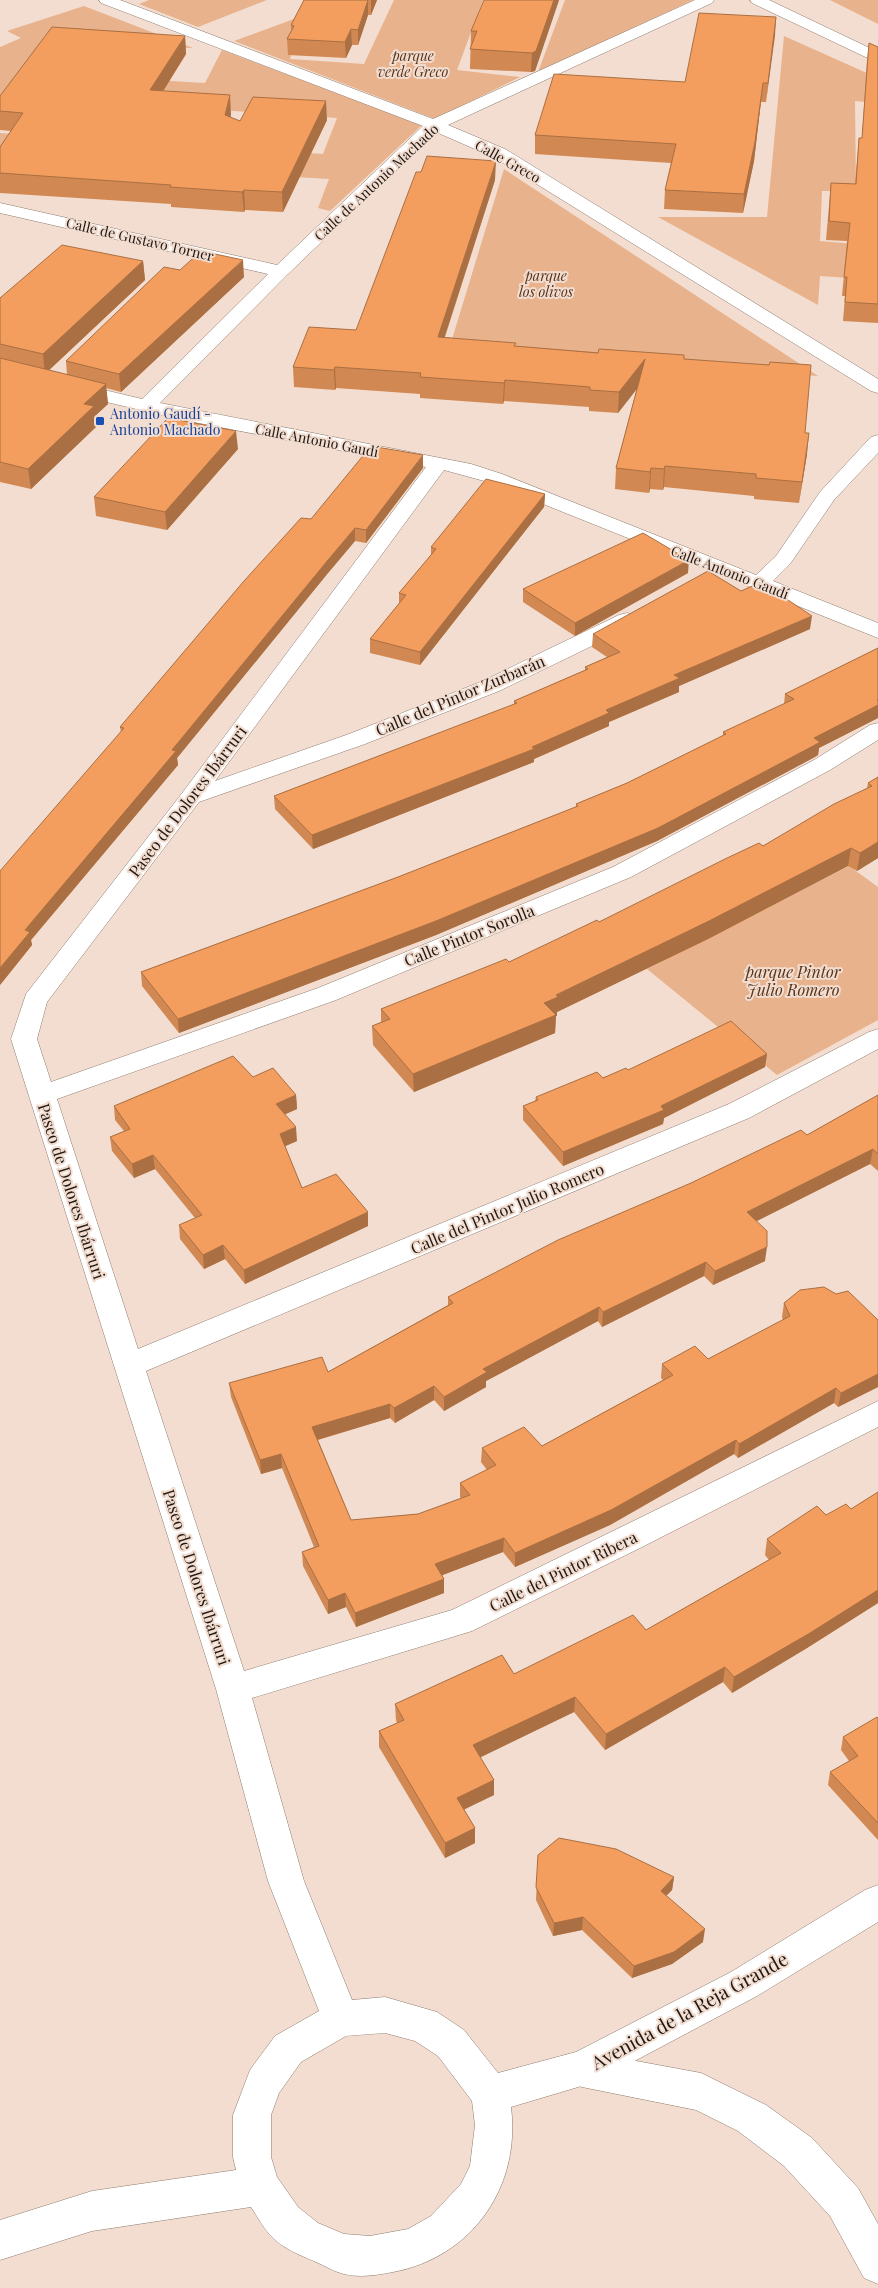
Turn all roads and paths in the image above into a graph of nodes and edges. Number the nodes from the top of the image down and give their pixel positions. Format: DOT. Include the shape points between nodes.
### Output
graph roads {
  1 [pos="106,0"];
  2 [pos="707,0"];
  3 [pos="757,0"];
  4 [pos="878,58"];
  5 [pos="434,125"];
  6 [pos="0,208"];
  7 [pos="189,250"];
  8 [pos="176,263"];
  9 [pos="281,271"];
  10 [pos="0,371"];
  11 [pos="878,387"];
  12 [pos="147,405"];
  13 [pos="878,441"];
  14 [pos="438,464"];
  15 [pos="718,567"];
  16 [pos="694,582"];
  17 [pos="759,583"];
  18 [pos="646,610"];
  19 [pos="878,631"];
  20 [pos="878,730"];
  21 [pos="191,797"];
  22 [pos="878,1038"];
  23 [pos="41,1095"];
  24 [pos="129,1365"];
  25 [pos="878,1413"];
  26 [pos="233,1689"];
  27 [pos="878,1902"];
  28 [pos="341,2019"];
  29 [pos="582,2069"];
  30 [pos="490,2094"];
  31 [pos="260,2186"];
  32 [pos="0,2240"];
  33 [pos="878,2264"];
  1 -- 5 [label="street, Calle Greco"];
  2 -- 5 [label="street, Calle de Antonio Machado"];
  3 -- 4 [label="street"];
  5 -- 9 [label="street, Calle de Antonio Machado"];
  5 -- 11 [label="street, Calle Greco" via="499,153"];
  6 -- 7 [label="street, Calle de Gustavo Torner"];
  7 -- 8 [label="street"];
  7 -- 9 [label="street, Calle de Gustavo Torner"];
  9 -- 12 [label="street, Calle de Antonio Machado"];
  10 -- 12 [label="street, Calle Antonio Gaudí" via="58,375"];
  12 -- 14 [label="street, Calle Antonio Gaudí"];
  13 -- 17 [label="street" via="827,496 783,560"];
  14 -- 15 [label="street, Calle Antonio Gaudí" via="495,478"];
  14 -- 21 [label="street, Paseo de Dolores Ibárruri"];
  15 -- 16 [label="street"];
  15 -- 17 [label="street, Calle Antonio Gaudí"];
  17 -- 19 [label="street, Calle Antonio Gaudí"];
  18 -- 21 [label="street, Calle del Pintor Zurbarán" via="490,686 356,739"];
  20 -- 23 [label="street, Calle Pintor Sorolla" via="822,765 622,872 327,994"];
  21 -- 23 [label="street, Paseo de Dolores Ibárruri" via="35,1000 24,1039"];
  22 -- 24 [label="street, Calle del Pintor Julio Romero" via="739,1111"];
  23 -- 24 [label="street, Paseo de Dolores Ibárruri"];
  24 -- 26 [label="street, Paseo de Dolores Ibárruri"];
  25 -- 26 [label="street, Calle del Pintor Ribera" via="460,1621"];
  26 -- 28 [label="street, Paseo de Dolores Ibárruri" via="286,1881"];
  27 -- 29 [label="street, Avenida de la Reja Grande" via="744,1984"];
  28 -- 30 [label="street" via="384,2016 424,2025 451,2043"];
  28 -- 31 [label="street" via="288,2049 263,2083 252,2115 252,2157"];
  29 -- 30 [label="street, Avenida de la Reja Grande"];
  29 -- 33 [label="street" via="702,2092 752,2118 798,2152 844,2202"];
  30 -- 31 [label="street" via="494,2126 489,2168 475,2198 445,2230 414,2248 370,2256 344,2254 304,2236 284,2221"];
  31 -- 32 [label="street" via="92,2212"];
}
